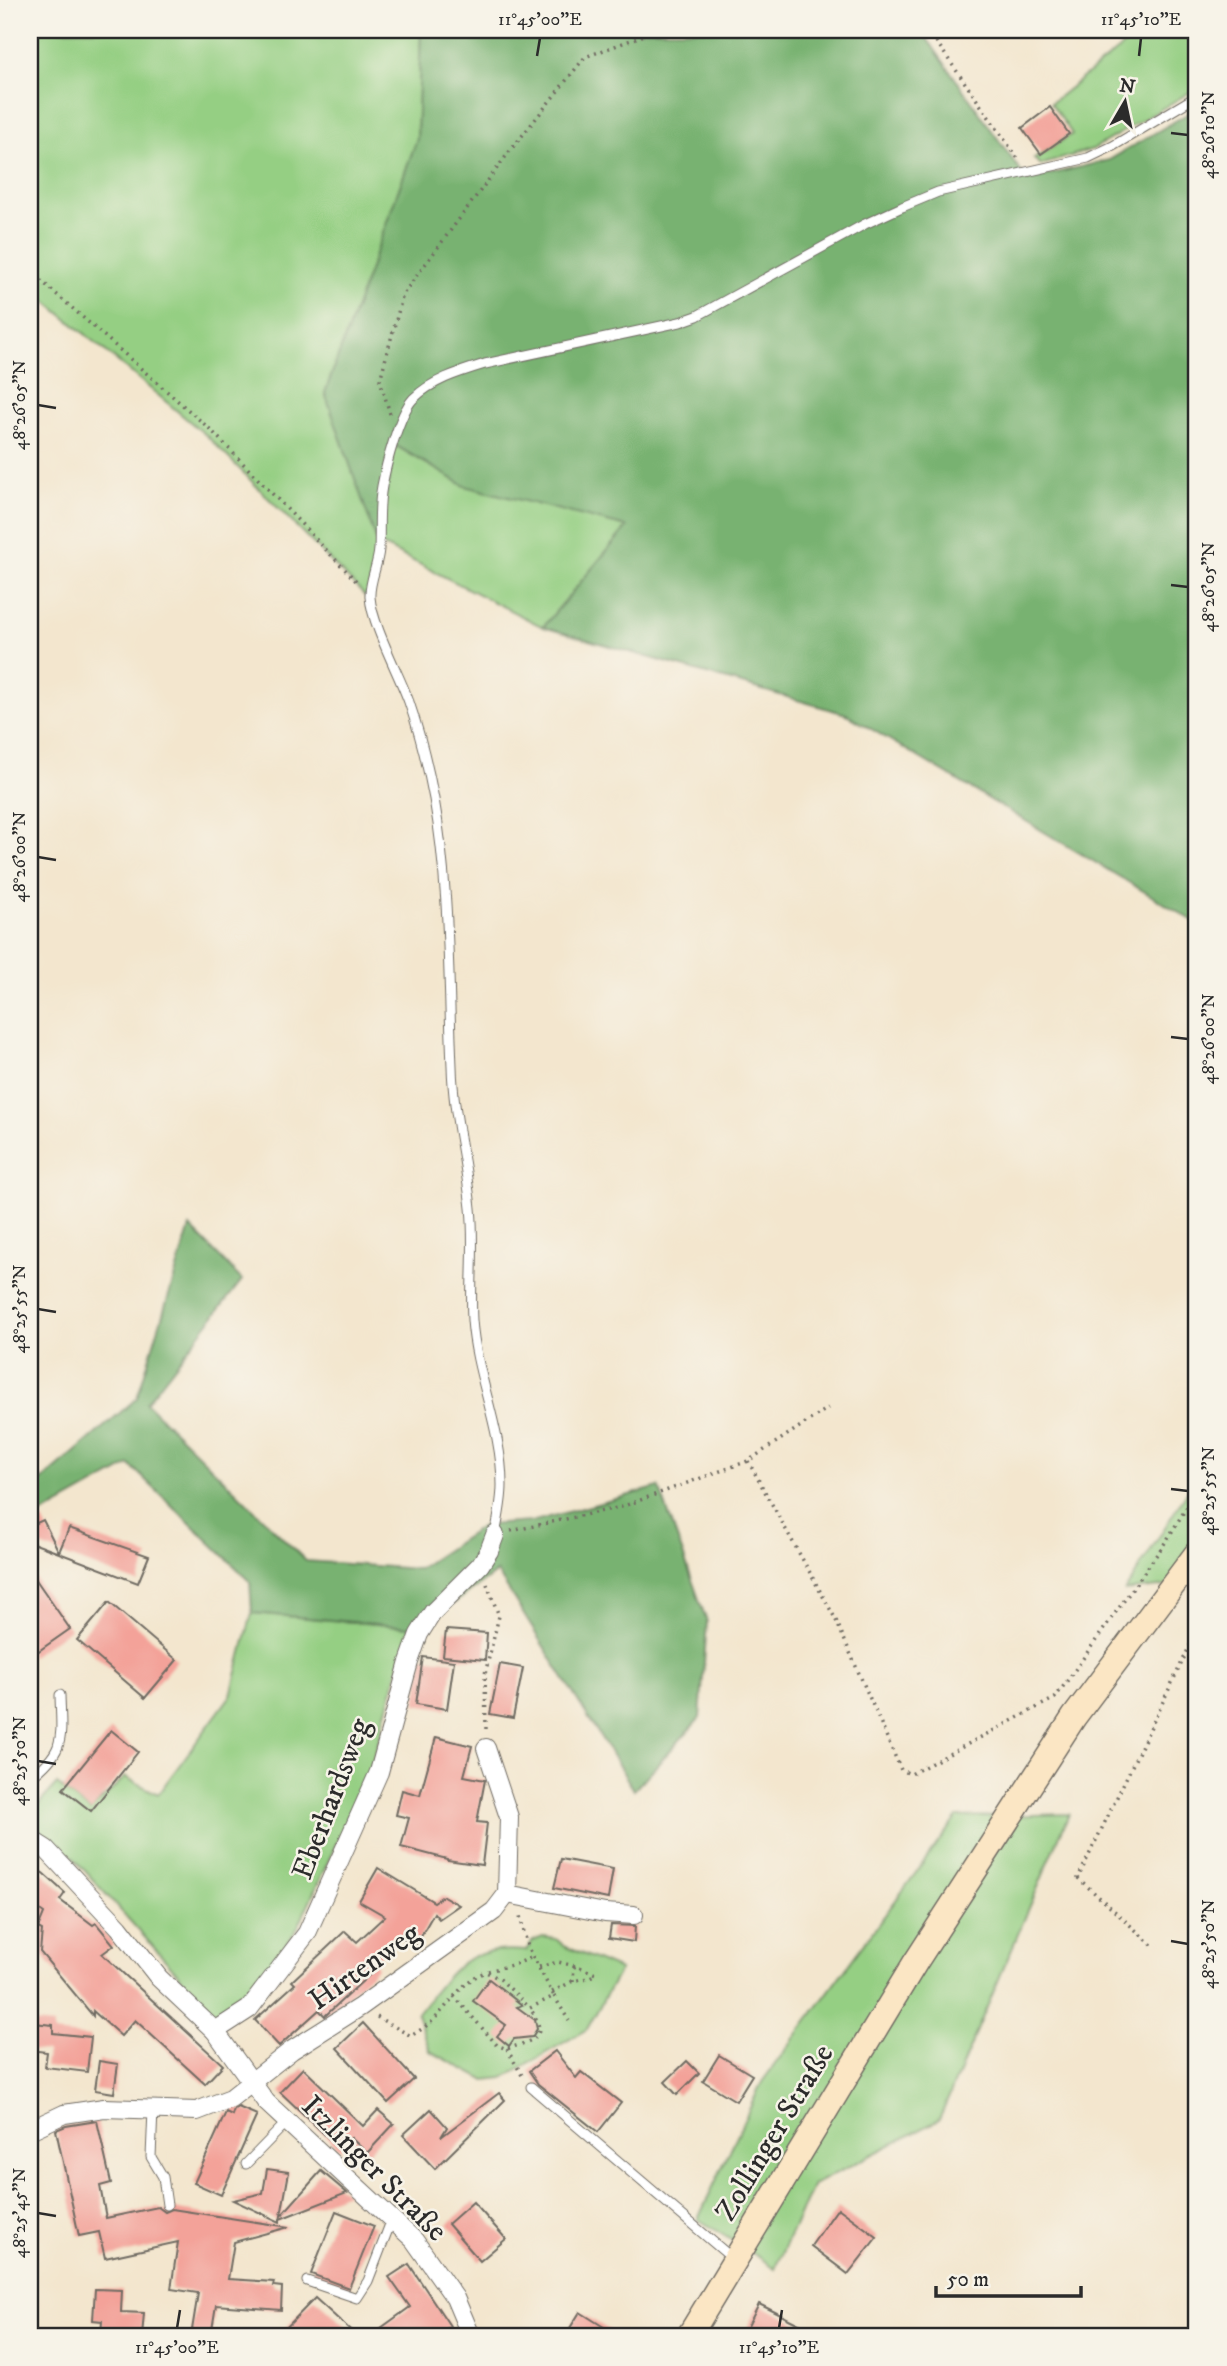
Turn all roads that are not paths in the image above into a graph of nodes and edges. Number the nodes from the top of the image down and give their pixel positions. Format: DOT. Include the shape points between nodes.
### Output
graph roads {
  1 [pos="1197,96"];
  2 [pos="495,1535"];
  3 [pos="1193,1565"];
  4 [pos="60,1695"];
  5 [pos="486,1748"];
  6 [pos="30,1778"];
  7 [pos="30,1839"];
  8 [pos="507,1894"];
  9 [pos="635,1914"];
  10 [pos="215,2031"];
  11 [pos="251,2082"];
  12 [pos="531,2087"];
  13 [pos="153,2110"];
  14 [pos="287,2122"];
  15 [pos="30,2130"];
  16 [pos="246,2164"];
  17 [pos="167,2205"];
  18 [pos="392,2219"];
  19 [pos="735,2260"];
  20 [pos="307,2281"];
  21 [pos="471,2336"];
  22 [pos="689,2336"];
  1 -- 2 [label="lane" via="1087,158 938,192 865,223 697,316 485,364 437,381 403,413 382,488 378,559 370,596 425,755 445,877 455,1110 474,1240 472,1323 502,1484"];
  2 -- 10 [label="street, Eberhardsweg" via="480,1565 433,1612 419,1634 379,1772 307,1933 249,2009"];
  3 -- 19 [label="main road, Zollinger Straße" via="1074,1717 915,1964"];
  4 -- 6 [label="lane" via="61,1743 48,1764"];
  5 -- 8 [label="street" via="509,1817"];
  7 -- 10 [label="street, Itzlinger Straße" via="46,1849 119,1927 159,1978"];
  8 -- 9 [label="street" via="605,1913"];
  8 -- 11 [label="street, Hirtenweg" via="494,1911"];
  10 -- 11 [label="street, Itzlinger Straße"];
  11 -- 13 [label="street" via="231,2098 198,2111"];
  11 -- 14 [label="street, Itzlinger Straße"];
  12 -- 19 [label="lane"];
  13 -- 15 [label="street" via="104,2108 64,2113"];
  13 -- 17 [label="lane" via="151,2157 163,2177"];
  14 -- 16 [label="lane"];
  14 -- 18 [label="street, Itzlinger Straße"];
  18 -- 20 [label="lane" via="357,2298"];
  18 -- 21 [label="street, Itzlinger Straße" via="414,2239 455,2298"];
  19 -- 22 [label="main road, Zollinger Straße"];
}
